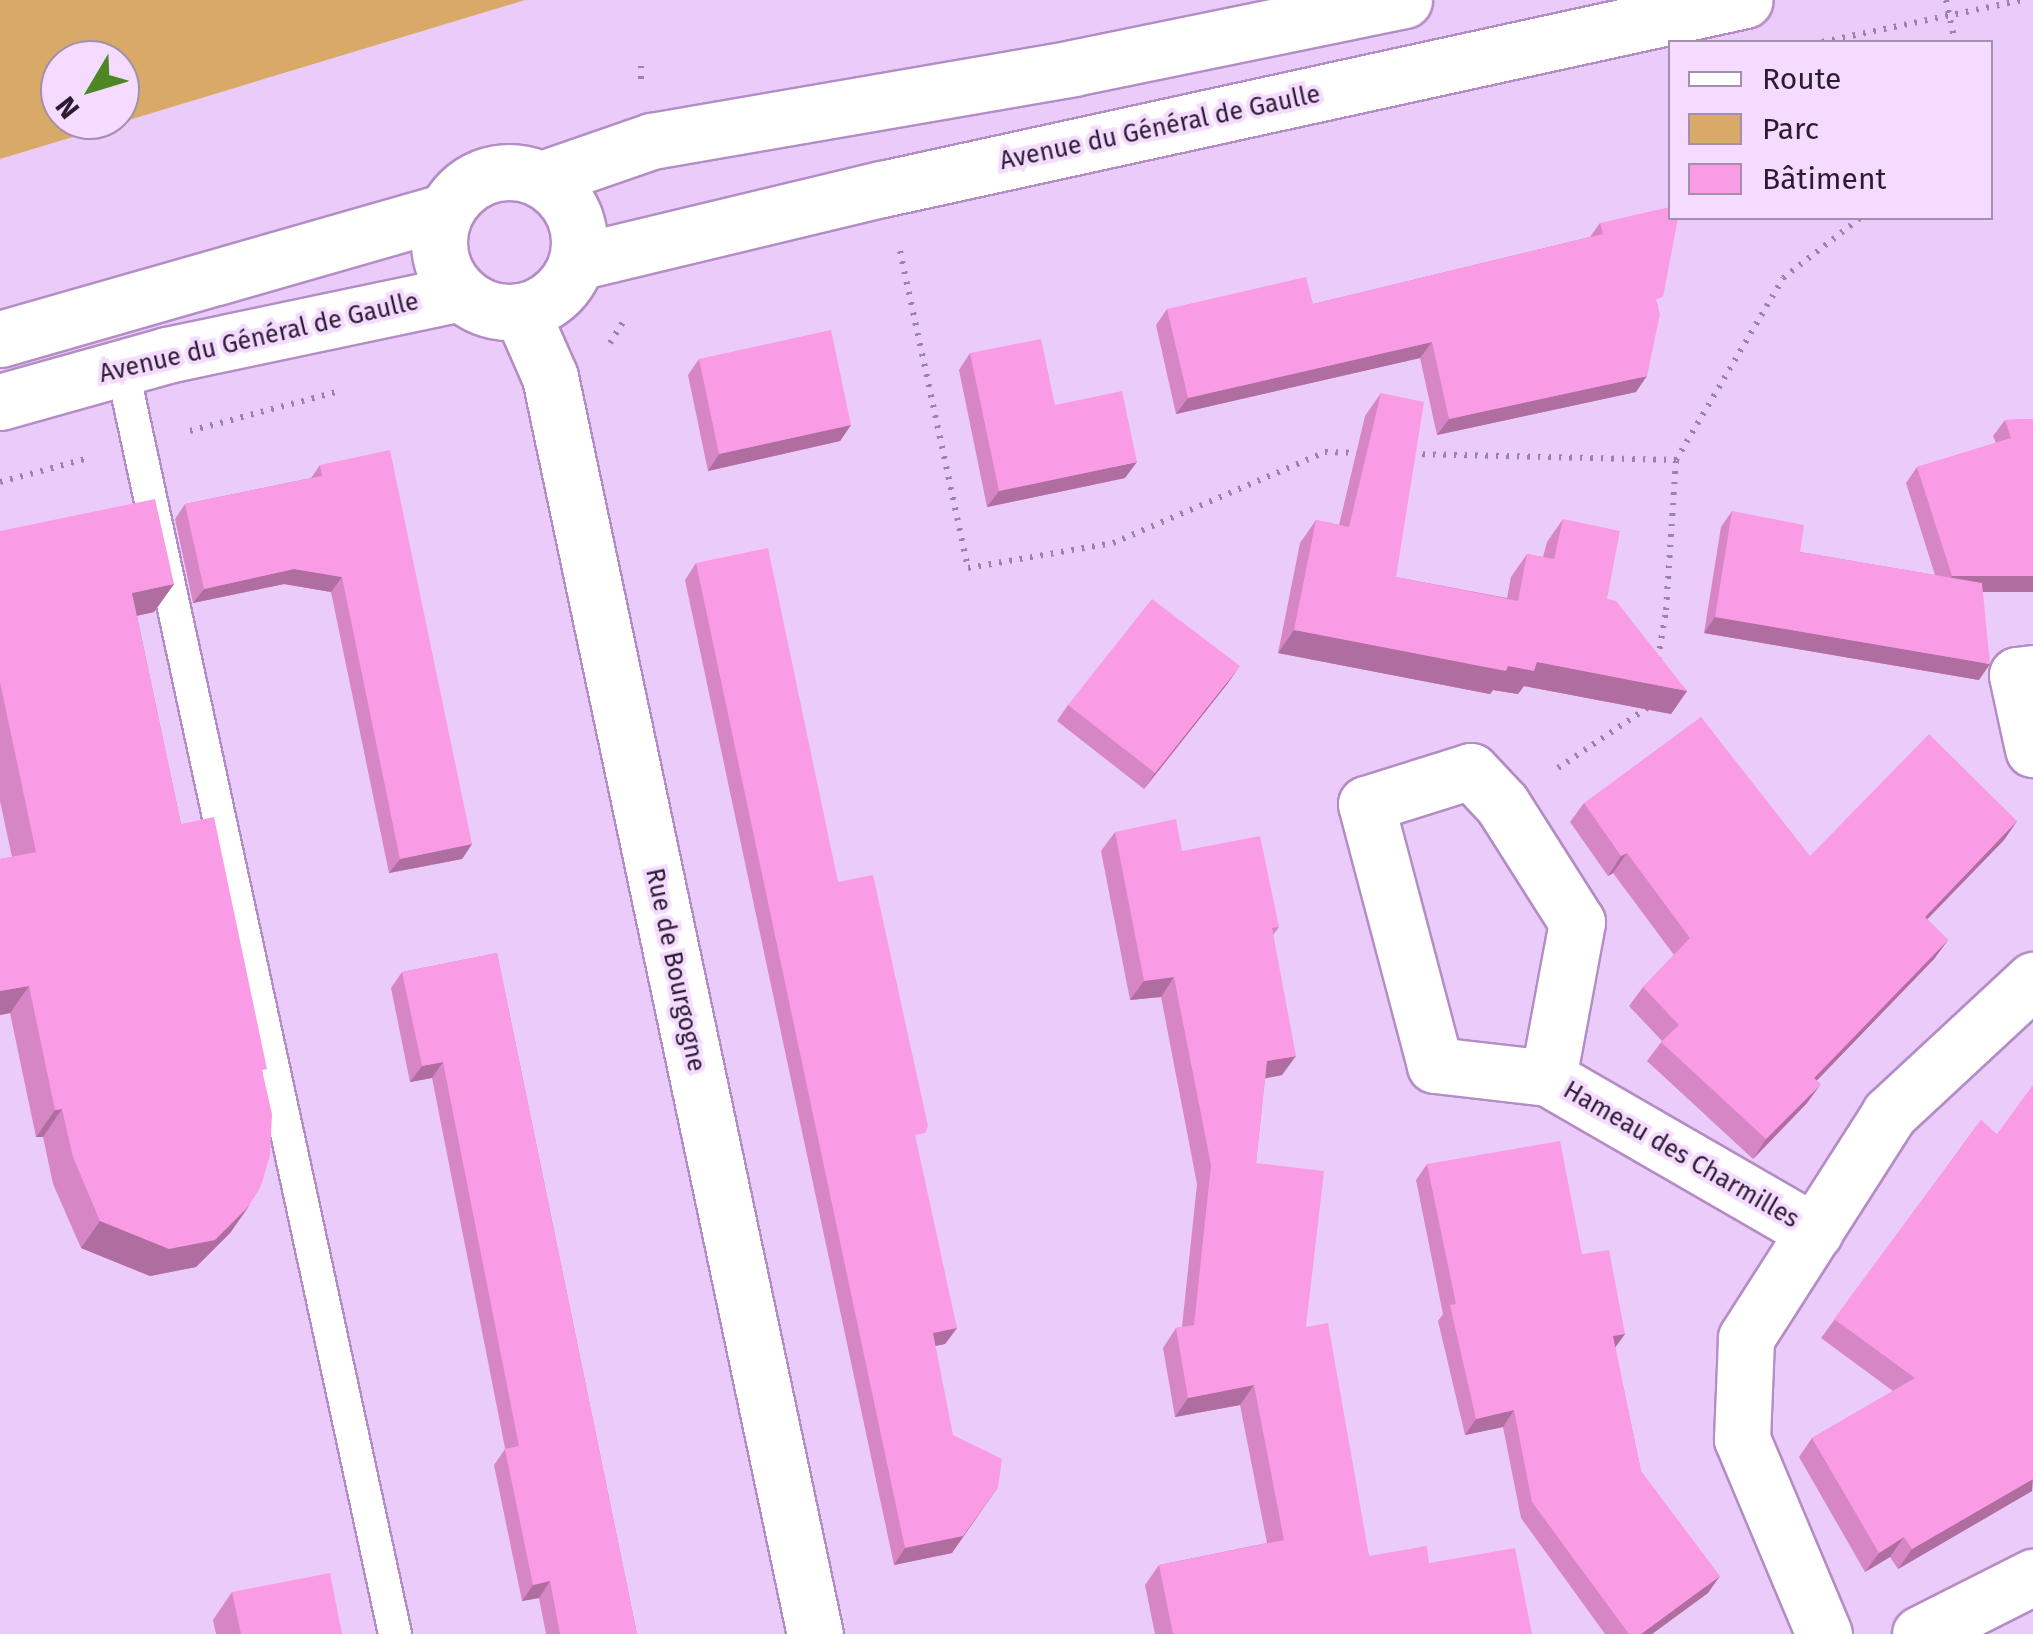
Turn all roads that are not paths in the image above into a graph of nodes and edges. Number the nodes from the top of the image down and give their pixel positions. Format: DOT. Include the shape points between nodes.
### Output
graph roads {
  1 [pos="1404,0"];
  2 [pos="1745,0"];
  3 [pos="542,180"];
  4 [pos="445,211"];
  5 [pos="577,262"];
  6 [pos="461,294"];
  7 [pos="521,311"];
  8 [pos="0,338"];
  9 [pos="122,367"];
  10 [pos="0,402"];
  11 [pos="2033,674"];
  12 [pos="2033,749"];
  13 [pos="2033,980"];
  14 [pos="1548,1078"];
  15 [pos="1815,1232"];
  16 [pos="2033,1577"];
  17 [pos="395,1634"];
  18 [pos="815,1634"];
  19 [pos="1824,1634"];
  20 [pos="1920,1634"];
  1 -- 3 [label="main road" via="1073,68 652,142"];
  2 -- 5 [label="main road, Avenue du Général de Gaulle"];
  3 -- 4 [label="main road" via="506,170 487,174 455,195"];
  3 -- 5 [label="main road" via="570,205"];
  4 -- 6 [label="main road" via="438,246"];
  4 -- 8 [label="main road"];
  5 -- 7 [label="main road" via="562,288"];
  6 -- 7 [label="main road" via="489,310"];
  6 -- 9 [label="main road, Avenue du Général de Gaulle"];
  7 -- 18 [label="main road, Rue de Bourgogne" via="550,377"];
  9 -- 10 [label="main road, Avenue du Général de Gaulle"];
  9 -- 17 [label="lane"];
  11 -- 12 [label="main road" via="2017,675"];
  13 -- 15 [label="main road, Hameau des Charmilles" via="1888,1114"];
  14 -- 14 [label="main road, Hameau des Charmilles" via="1577,922 1502,804 1470,772 1366,804 1435,1065"];
  14 -- 15 [label="main road, Hameau des Charmilles"];
  15 -- 19 [label="main road, Hameau des Charmilles" via="1746,1338 1742,1439"];
  16 -- 20 [label="main road"];
}
